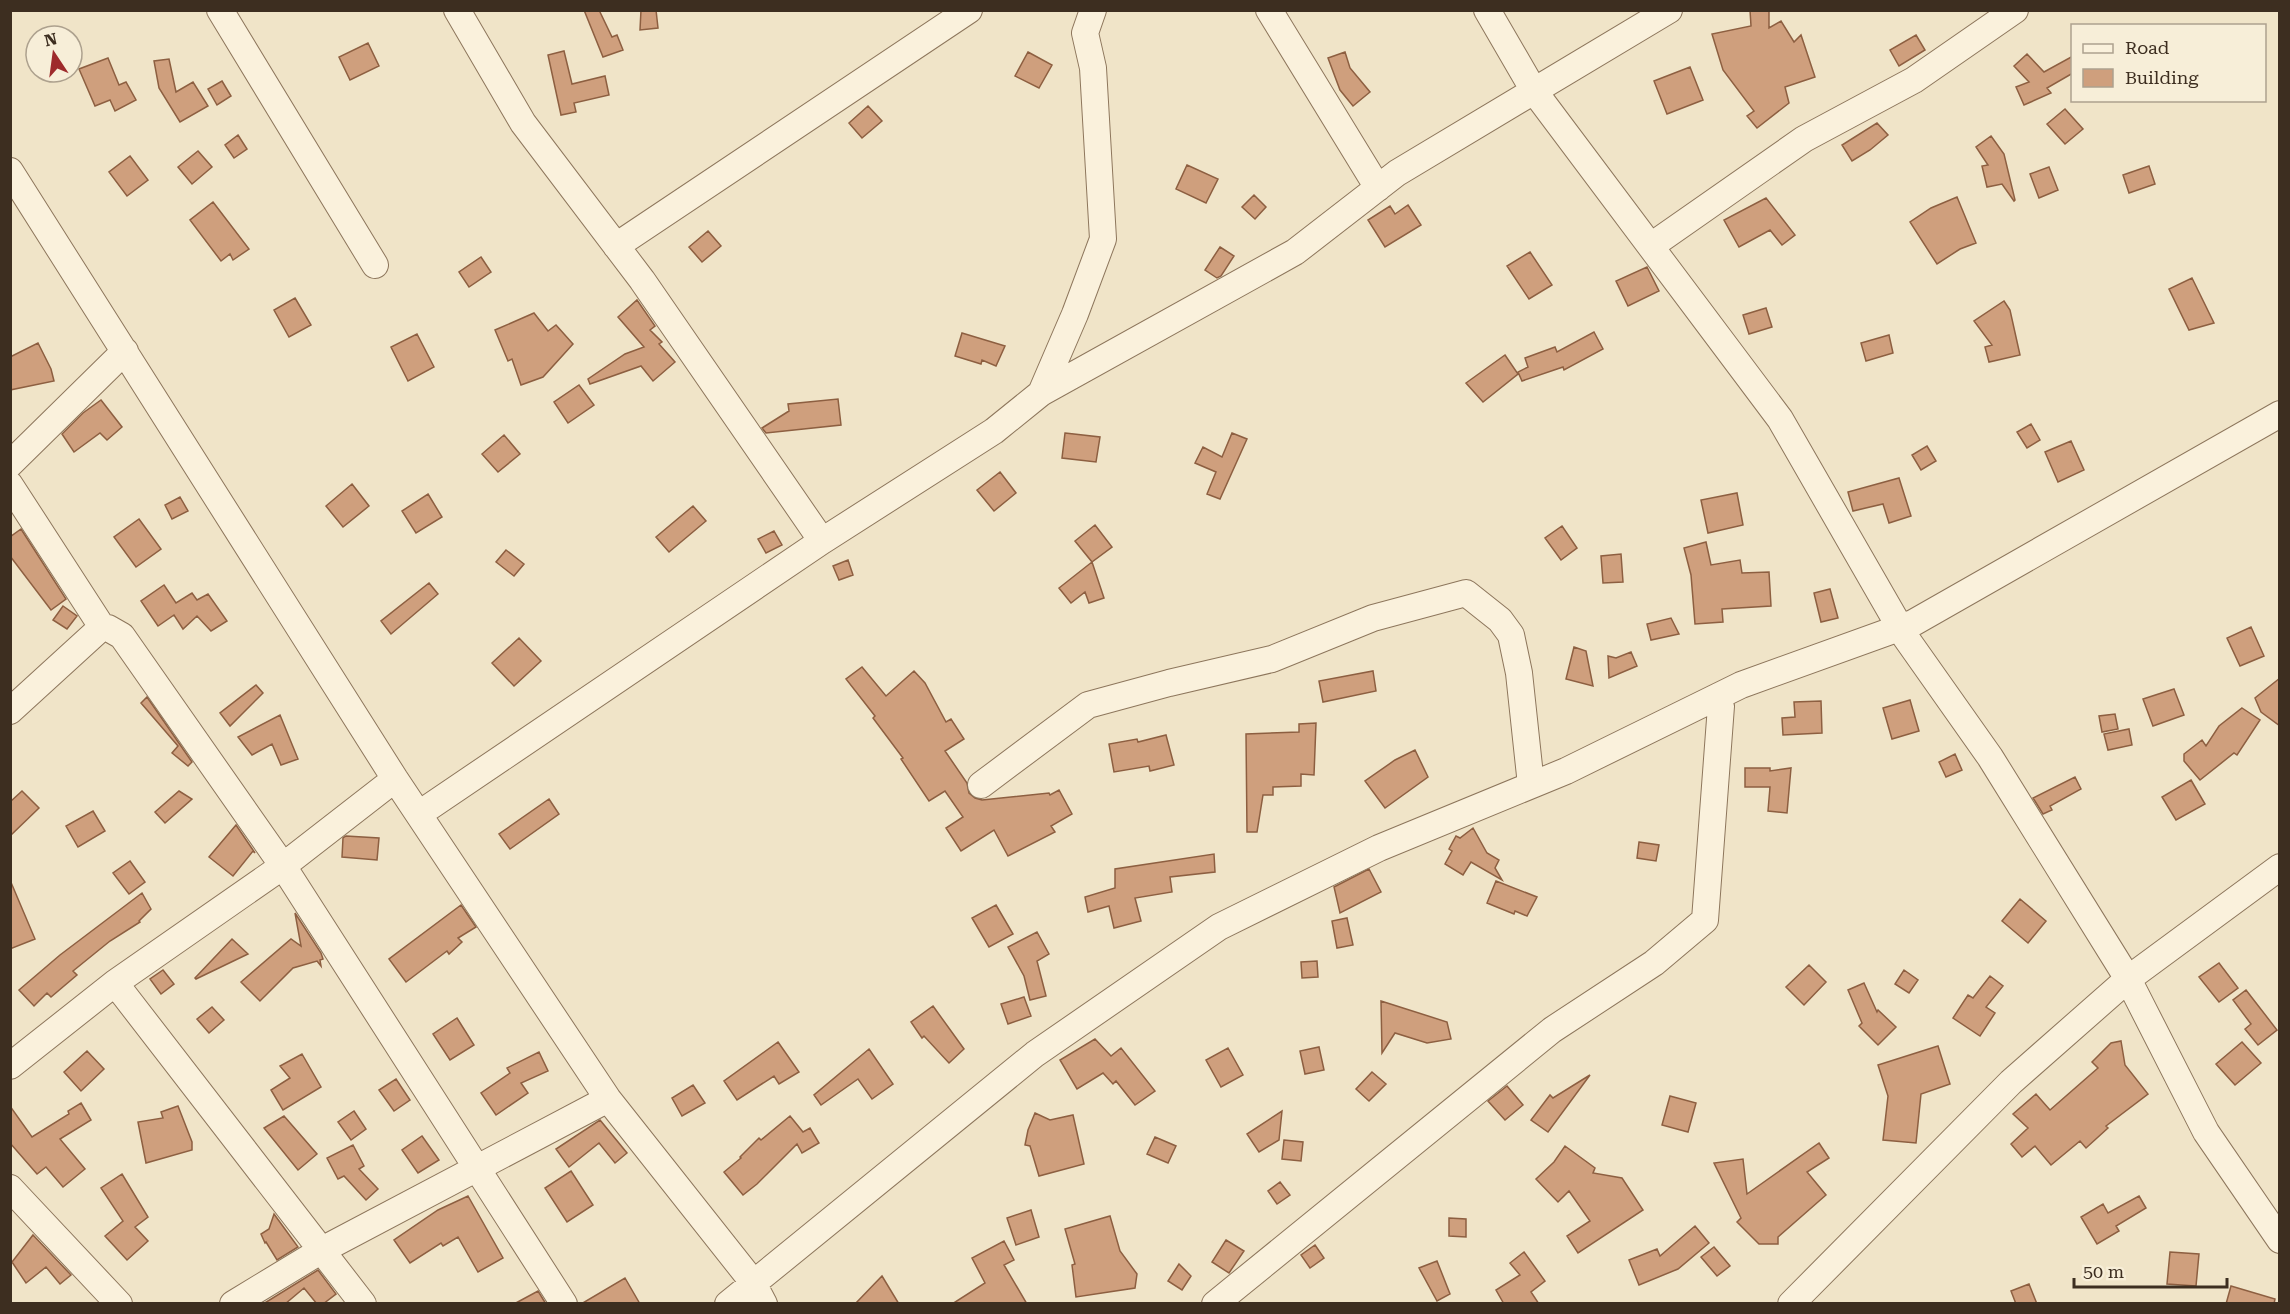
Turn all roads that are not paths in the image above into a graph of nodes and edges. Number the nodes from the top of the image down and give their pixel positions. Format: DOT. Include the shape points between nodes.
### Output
graph roads {
  1 [pos="220,10"];
  2 [pos="458,10"];
  3 [pos="969,10"];
  4 [pos="1093,10"];
  5 [pos="1269,10"];
  6 [pos="1487,10"];
  7 [pos="1669,10"];
  8 [pos="2015,10"];
  9 [pos="1534,91"];
  10 [pos="11,174"];
  11 [pos="1378,188"];
  12 [pos="616,246"];
  13 [pos="1651,246"];
  14 [pos="375,265"];
  15 [pos="125,351"];
  16 [pos="1041,393"];
  17 [pos="2280,414"];
  18 [pos="10,464"];
  19 [pos="10,485"];
  20 [pos="822,541"];
  21 [pos="102,627"];
  22 [pos="1900,628"];
  23 [pos="1721,706"];
  24 [pos="10,711"];
  25 [pos="395,779"];
  26 [pos="981,785"];
  27 [pos="1531,785"];
  28 [pos="419,814"];
  29 [pos="283,866"];
  30 [pos="2276,866"];
  31 [pos="2128,979"];
  32 [pos="115,983"];
  33 [pos="10,1066"];
  34 [pos="608,1099"];
  35 [pos="478,1169"];
  36 [pos="10,1188"];
  37 [pos="2280,1240"];
  38 [pos="322,1250"];
  39 [pos="758,1292"];
  40 [pos="119,1304"];
  41 [pos="233,1304"];
  42 [pos="363,1304"];
  43 [pos="564,1304"];
  44 [pos="728,1304"];
  45 [pos="1215,1304"];
  46 [pos="1791,1304"];
  1 -- 14 [label="street"];
  2 -- 12 [label="street" via="523,123"];
  3 -- 12 [label="street"];
  4 -- 16 [label="street" via="1085,33 1093,68 1103,239"];
  5 -- 11 [label="street"];
  6 -- 9 [label="street"];
  7 -- 9 [label="street"];
  8 -- 13 [label="street" via="1914,80 1804,140"];
  9 -- 11 [label="street"];
  9 -- 13 [label="street"];
  10 -- 15 [label="street"];
  11 -- 16 [label="street" via="1294,252"];
  12 -- 20 [label="street"];
  13 -- 22 [label="street" via="1780,419"];
  15 -- 18 [label="street"];
  15 -- 25 [label="street"];
  16 -- 20 [label="street" via="994,431"];
  17 -- 22 [label="street"];
  19 -- 21 [label="street"];
  20 -- 28 [label="street"];
  21 -- 24 [label="street"];
  21 -- 29 [label="street" via="122,636"];
  22 -- 27 [label="street" via="1741,685"];
  22 -- 31 [label="street" via="1990,757"];
  23 -- 45 [label="street" via="1705,920 1654,963 1552,1030"];
  25 -- 28 [label="street"];
  25 -- 29 [label="street"];
  26 -- 27 [label="street" via="1088,705 1272,660 1373,618 1466,593 1500,620 1511,636 1519,673"];
  27 -- 39 [label="street" via="1379,848 1219,927 1035,1054"];
  28 -- 34 [label="street"];
  29 -- 32 [label="street"];
  29 -- 35 [label="street"];
  30 -- 31 [label="street"];
  31 -- 37 [label="street" via="2206,1132"];
  31 -- 46 [label="street" via="2011,1082"];
  32 -- 33 [label="street"];
  32 -- 38 [label="street"];
  34 -- 35 [label="street"];
  34 -- 39 [label="street"];
  35 -- 38 [label="street"];
  35 -- 43 [label="street"];
  36 -- 40 [label="street"];
  38 -- 41 [label="street"];
  38 -- 42 [label="street"];
  39 -- 44 [label="street"];
}
